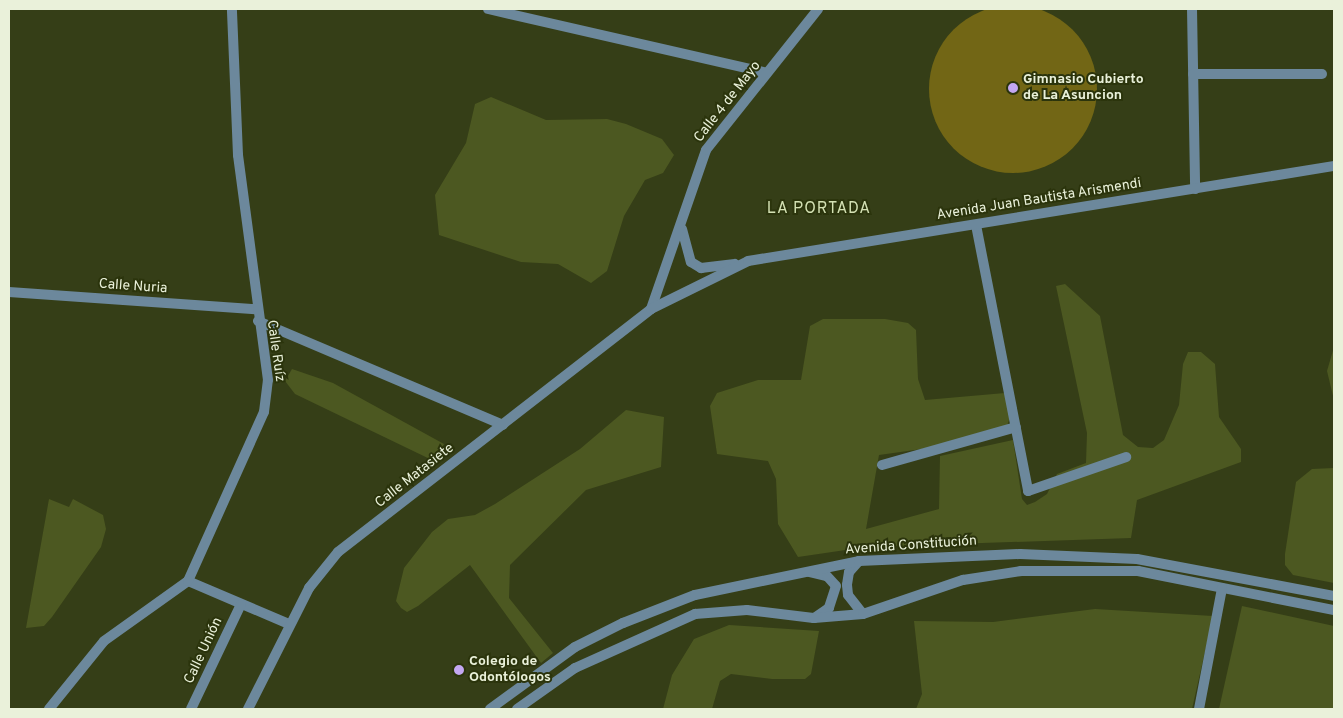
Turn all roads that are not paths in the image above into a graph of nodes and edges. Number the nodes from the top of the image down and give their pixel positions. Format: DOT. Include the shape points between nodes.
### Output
graph roads {
  1 [pos="232,9"];
  2 [pos="488,9"];
  3 [pos="818,9"];
  4 [pos="1192,9"];
  5 [pos="767,73"];
  6 [pos="1193,74"];
  7 [pos="1322,74"];
  8 [pos="1334,166"];
  9 [pos="1195,189"];
  10 [pos="681,223"];
  11 [pos="976,225"];
  12 [pos="748,261"];
  13 [pos="9,292"];
  14 [pos="256,309"];
  15 [pos="651,309"];
  16 [pos="258,321"];
  17 [pos="503,425"];
  18 [pos="1016,427"];
  19 [pos="1126,457"];
  20 [pos="882,465"];
  21 [pos="859,561"];
  22 [pos="806,571"];
  23 [pos="188,581"];
  24 [pos="1222,588"];
  25 [pos="1334,596"];
  26 [pos="241,604"];
  27 [pos="1334,610"];
  28 [pos="863,614"];
  29 [pos="814,618"];
  30 [pos="289,624"];
  31 [pos="49,709"];
  32 [pos="192,709"];
  33 [pos="248,709"];
  34 [pos="490,709"];
  35 [pos="517,709"];
  36 [pos="1199,709"];
  1 -- 14 [label="street, Calle Ruíz" via="238,155"];
  2 -- 5 [label="street"];
  3 -- 5 [label="street, Calle 4 de Mayo"];
  4 -- 6 [label="street"];
  5 -- 10 [label="street, Calle 4 de Mayo" via="706,150"];
  6 -- 7 [label="street"];
  6 -- 9 [label="street"];
  8 -- 9 [label="street, Avenida Juan Bautista Arismendi"];
  9 -- 11 [label="street, Avenida Juan Bautista Arismendi"];
  10 -- 12 [label="street, Avenida Juan Bautista Arismendi" via="686,255 701,268"];
  10 -- 15 [label="street, Calle 4 de Mayo"];
  11 -- 12 [label="street, Avenida Juan Bautista Arismendi"];
  11 -- 18 [label="street"];
  12 -- 15 [label="street, Avenida Juan Bautista Arismendi"];
  13 -- 14 [label="street, Calle Nuria"];
  14 -- 16 [label="street, Calle Ruíz"];
  15 -- 17 [label="street, Calle Matasiete"];
  16 -- 17 [label="street"];
  16 -- 23 [label="street, Calle Ruíz" via="268,380 264,412"];
  17 -- 30 [label="street, Calle Matasiete" via="338,552 309,588"];
  18 -- 19 [label="street" via="1028,492"];
  18 -- 20 [label="street"];
  21 -- 22 [label="street, Avenida Constitución"];
  21 -- 25 [label="street, Avenida Constitución" via="1020,554 1137,559"];
  21 -- 28 [label="street" via="849,572 847,585 848,595"];
  22 -- 29 [label="street" via="827,576 836,586 829,608"];
  22 -- 34 [label="street, Avenida Constitución" via="695,595 623,623 575,647"];
  23 -- 26 [label="street"];
  23 -- 31 [label="street" via="104,641"];
  24 -- 27 [label="street"];
  24 -- 28 [label="street" via="1138,571 1021,571 963,580"];
  24 -- 36 [label="street"];
  26 -- 30 [label="street"];
  26 -- 32 [label="street, Calle Unión"];
  28 -- 29 [label="street"];
  29 -- 35 [label="street" via="747,610 695,614 575,668"];
  30 -- 33 [label="street, Calle Matasiete"];
}
